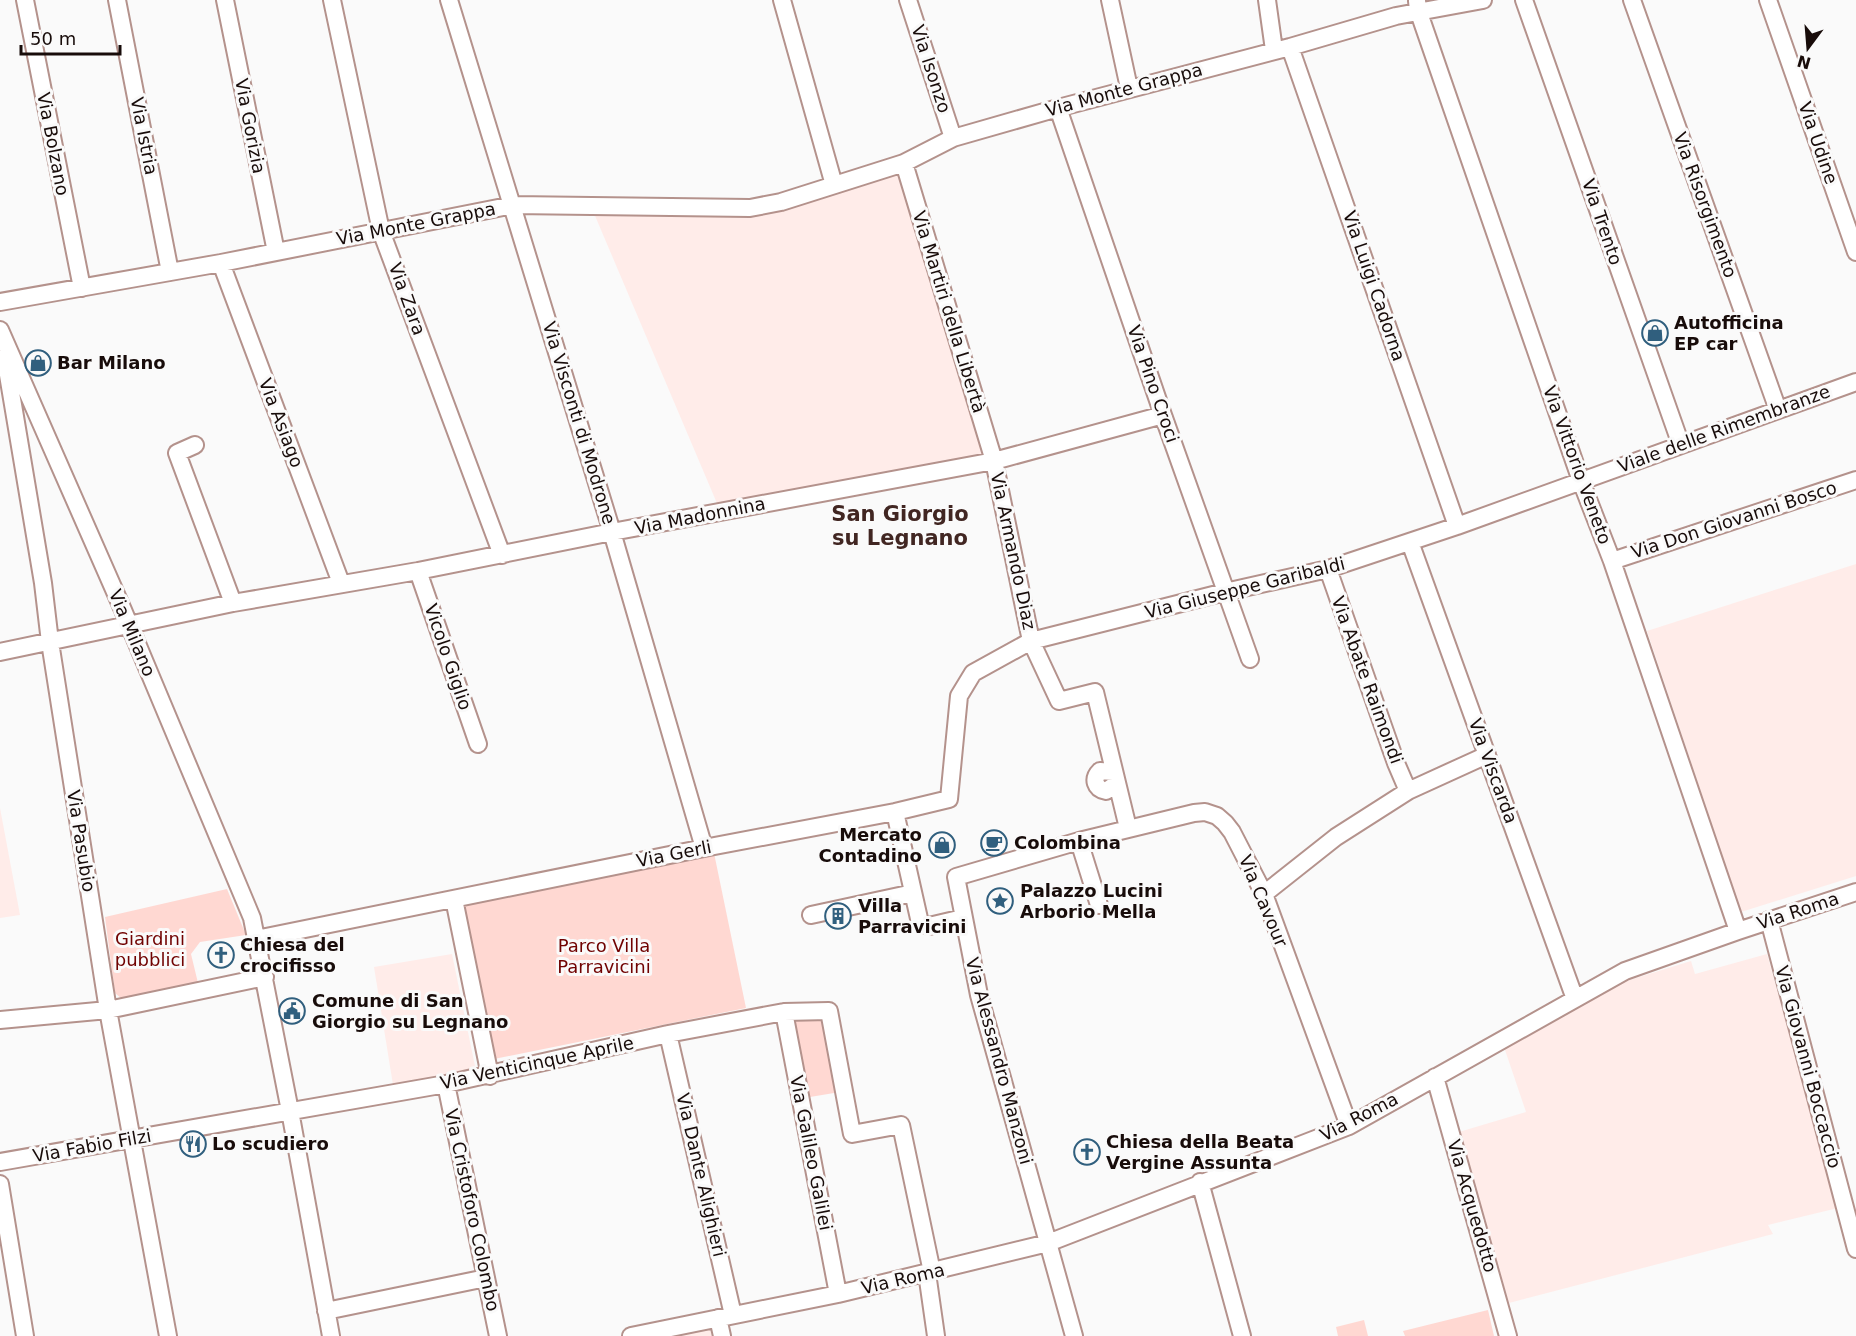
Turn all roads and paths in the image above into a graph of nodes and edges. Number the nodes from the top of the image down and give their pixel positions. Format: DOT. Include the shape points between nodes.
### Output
graph roads {
  1 [pos="25,0"];
  2 [pos="117,0"];
  3 [pos="225,0"];
  4 [pos="332,0"];
  5 [pos="449,0"];
  6 [pos="782,0"];
  7 [pos="908,0"];
  8 [pos="1110,0"];
  9 [pos="1267,0"];
  10 [pos="1483,0"];
  11 [pos="1524,0"];
  12 [pos="1632,0"];
  13 [pos="1768,0"];
  14 [pos="1418,5"];
  15 [pos="1282,48"];
  16 [pos="1128,88"];
  17 [pos="1059,108"];
  18 [pos="953,138"];
  19 [pos="904,163"];
  20 [pos="834,185"];
  21 [pos="513,205"];
  22 [pos="381,231"];
  23 [pos="276,252"];
  24 [pos="1856,252"];
  25 [pos="221,263"];
  26 [pos="170,272"];
  27 [pos="82,288"];
  28 [pos="0,302"];
  29 [pos="0,330"];
  30 [pos="0,345"];
  31 [pos="1856,382"];
  32 [pos="1778,410"];
  33 [pos="1163,414"];
  34 [pos="195,445"];
  35 [pos="1681,445"];
  36 [pos="994,461"];
  37 [pos="1856,480"];
  38 [pos="1581,481"];
  39 [pos="1457,526"];
  40 [pos="612,532"];
  41 [pos="1410,542"];
  42 [pos="502,555"];
  43 [pos="1612,561"];
  44 [pos="1328,569"];
  45 [pos="418,571"];
  46 [pos="341,583"];
  47 [pos="1225,592"];
  48 [pos="233,603"];
  49 [pos="129,624"];
  50 [pos="1031,641"];
  51 [pos="50,642"];
  52 [pos="0,652"];
  53 [pos="1250,658"];
  54 [pos="478,744"];
  55 [pos="1487,755"];
  56 [pos="1408,791"];
  57 [pos="949,799"];
  58 [pos="895,812"];
  59 [pos="1128,828"];
  60 [pos="1079,841"];
  61 [pos="704,848"];
  62 [pos="956,877"];
  63 [pos="1856,892"];
  64 [pos="913,893"];
  65 [pos="1264,894"];
  66 [pos="454,899"];
  67 [pos="1099,905"];
  68 [pos="811,915"];
  69 [pos="963,918"];
  70 [pos="1769,920"];
  71 [pos="1738,931"];
  72 [pos="256,939"];
  73 [pos="265,977"];
  74 [pos="1575,999"];
  75 [pos="108,1010"];
  76 [pos="784,1012"];
  77 [pos="0,1020"];
  78 [pos="668,1034"];
  79 [pos="490,1076"];
  80 [pos="1435,1077"];
  81 [pos="446,1084"];
  82 [pos="290,1111"];
  83 [pos="1349,1126"];
  84 [pos="133,1138"];
  85 [pos="0,1162"];
  86 [pos="1200,1182"];
  87 [pos="0,1184"];
  88 [pos="1048,1243"];
  89 [pos="1856,1249"];
  90 [pos="929,1273"];
  91 [pos="486,1278"];
  92 [pos="838,1294"];
  93 [pos="326,1311"];
  94 [pos="726,1317"];
  95 [pos="26,1336"];
  96 [pos="168,1336"];
  97 [pos="331,1336"];
  98 [pos="498,1336"];
  99 [pos="632,1336"];
  100 [pos="722,1336"];
  101 [pos="936,1336"];
  102 [pos="1074,1336"];
  103 [pos="1242,1336"];
  104 [pos="1508,1336"];
  1 -- 27 [label="street, Via Bolzano"];
  2 -- 26 [label="street, Via Istria"];
  3 -- 23 [label="street, Via Gorizia"];
  4 -- 22 [label="street, Via Zara"];
  5 -- 21 [label="street, Via Visconti di Modrone"];
  6 -- 20 [label="street"];
  7 -- 18 [label="street, Via Isonzo"];
  8 -- 16 [label="street"];
  9 -- 15 [label="street, Via Luigi Cadorna"];
  10 -- 14 [label="street, Via Monte Grappa"];
  11 -- 35 [label="street, Via Trento"];
  12 -- 32 [label="street, Via Risorgimento"];
  13 -- 24 [label="street, Via Udine"];
  14 -- 15 [label="street, Via Monte Grappa"];
  14 -- 38 [label="street, Via Vittorio Veneto"];
  15 -- 16 [label="street, Via Monte Grappa"];
  15 -- 39 [label="street, Via Luigi Cadorna"];
  16 -- 17 [label="street, Via Monte Grappa"];
  17 -- 18 [label="street, Via Monte Grappa"];
  17 -- 33 [label="street, Via Pino Croci"];
  18 -- 19 [label="street, Via Monte Grappa"];
  19 -- 20 [label="street, Via Monte Grappa"];
  19 -- 36 [label="street, Via Martiri della Libertà"];
  20 -- 21 [label="street, Via Monte Grappa" via="750,208"];
  21 -- 22 [label="street, Via Monte Grappa"];
  21 -- 40 [label="street, Via Visconti di Modrone"];
  22 -- 23 [label="street, Via Monte Grappa"];
  22 -- 42 [label="street, Via Zara"];
  23 -- 25 [label="street, Via Monte Grappa"];
  25 -- 26 [label="street, Via Monte Grappa"];
  25 -- 46 [label="street, Via Asiago"];
  26 -- 27 [label="street, Via Monte Grappa"];
  27 -- 28 [label="street, Via Monte Grappa"];
  29 -- 49 [label="street, Via Milano"];
  30 -- 51 [label="street, Via Pasubio" via="17,427"];
  31 -- 32 [label="street, Viale delle Rimembranze"];
  32 -- 35 [label="street, Viale delle Rimembranze"];
  33 -- 36 [label="street, Via Madonnina"];
  33 -- 47 [label="street, Via Pino Croci"];
  34 -- 48 [label="street" via="177,453"];
  35 -- 38 [label="street, Viale delle Rimembranze"];
  36 -- 40 [label="street, Via Madonnina"];
  36 -- 50 [label="street, Via Armando Diaz"];
  37 -- 43 [label="street, Via Don Giovanni Bosco"];
  38 -- 39 [label="street, Viale delle Rimembranze"];
  38 -- 43 [label="street, Via Vittorio Veneto"];
  39 -- 41 [label="street, Via Giuseppe Garibaldi"];
  40 -- 42 [label="street, Via Madonnina"];
  40 -- 61 [label="street, Via Visconti di Modrone"];
  41 -- 44 [label="street, Via Giuseppe Garibaldi"];
  41 -- 55 [label="street, Via Viscarda"];
  42 -- 45 [label="street, Via Madonnina"];
  43 -- 71 [label="street, Via Vittorio Veneto"];
  44 -- 47 [label="street, Via Giuseppe Garibaldi"];
  44 -- 56 [label="street, Via Abate Raimondi"];
  45 -- 46 [label="street, Via Madonnina"];
  45 -- 54 [label="street, Vicolo Giglio"];
  46 -- 48 [label="street, Via Madonnina"];
  47 -- 50 [label="street, Via Giuseppe Garibaldi"];
  47 -- 53 [label="street, Via Pino Croci"];
  48 -- 49 [label="street, Via Madonnina"];
  49 -- 51 [label="street, Via Madonnina"];
  49 -- 72 [label="street, Via Milano" via="252,918"];
  50 -- 57 [label="street, Via Giuseppe Garibaldi" via="973,672 959,696"];
  50 -- 59 [label="street" via="1059,701 1095,692"];
  51 -- 52 [label="street, Via Madonnina"];
  51 -- 75 [label="street, Via Pasubio"];
  55 -- 56 [label="street"];
  55 -- 74 [label="street, Via Viscarda"];
  56 -- 65 [label="street" via="1336,837"];
  57 -- 58 [label="street, Via Gerli"];
  58 -- 61 [label="street, Via Gerli"];
  58 -- 64 [label="street"];
  59 -- 60 [label="street, Via Cavour"];
  59 -- 65 [label="street, Via Cavour" via="1194,813 1217,816 1232,832"];
  60 -- 62 [label="street, Via Cavour"];
  60 -- 67 [label="street"];
  61 -- 66 [label="street, Via Gerli"];
  62 -- 69 [label="street, Via Alessandro Manzoni"];
  63 -- 70 [label="street, Via Roma"];
  64 -- 68 [label="street"];
  64 -- 69 [label="street" via="920,923 929,926"];
  65 -- 83 [label="street, Via Cavour"];
  66 -- 72 [label="street, Via Gerli"];
  66 -- 79 [label="street"];
  69 -- 88 [label="street, Via Alessandro Manzoni" via="979,995"];
  70 -- 71 [label="street, Via Roma"];
  70 -- 89 [label="street, Via Giovanni Boccaccio"];
  71 -- 74 [label="street, Via Roma" via="1625,971"];
  72 -- 73 [label="street, Via Milano"];
  73 -- 75 [label="street"];
  73 -- 82 [label="street, Via Milano"];
  74 -- 80 [label="street, Via Roma"];
  75 -- 77 [label="street"];
  75 -- 84 [label="street, Via Pasubio"];
  76 -- 78 [label="street, Via Venticinque Aprile"];
  76 -- 90 [label="street, Via Venticinque Aprile" via="829,1011 852,1134 901,1125"];
  76 -- 92 [label="street, Via Galileo Galilei"];
  78 -- 79 [label="street, Via Venticinque Aprile"];
  78 -- 94 [label="street, Via Dante Alighieri"];
  79 -- 81 [label="street, Via Venticinque Aprile"];
  80 -- 83 [label="street, Via Roma"];
  80 -- 104 [label="street, Via Acquedotto"];
  81 -- 82 [label="street, Via Venticinque Aprile"];
  81 -- 91 [label="street, Via Cristoforo Colombo"];
  82 -- 84 [label="street, Via Fabio Filzi"];
  82 -- 93 [label="street, Via Milano"];
  83 -- 86 [label="street, Via Roma"];
  84 -- 85 [label="street, Via Fabio Filzi"];
  84 -- 96 [label="street, Via Pasubio"];
  86 -- 88 [label="street, Via Roma"];
  86 -- 103 [label="street"];
  87 -- 95 [label="street"];
  88 -- 90 [label="street, Via Roma"];
  88 -- 102 [label="street, Via Alessandro Manzoni"];
  90 -- 92 [label="street, Via Roma"];
  90 -- 101 [label="street"];
  91 -- 93 [label="street"];
  91 -- 98 [label="street, Via Cristoforo Colombo"];
  92 -- 94 [label="street, Via Roma"];
  93 -- 97 [label="street, Via Milano"];
  94 -- 99 [label="street, Via Roma"];
  94 -- 100 [label="street, Via Dante Alighieri"];
}
